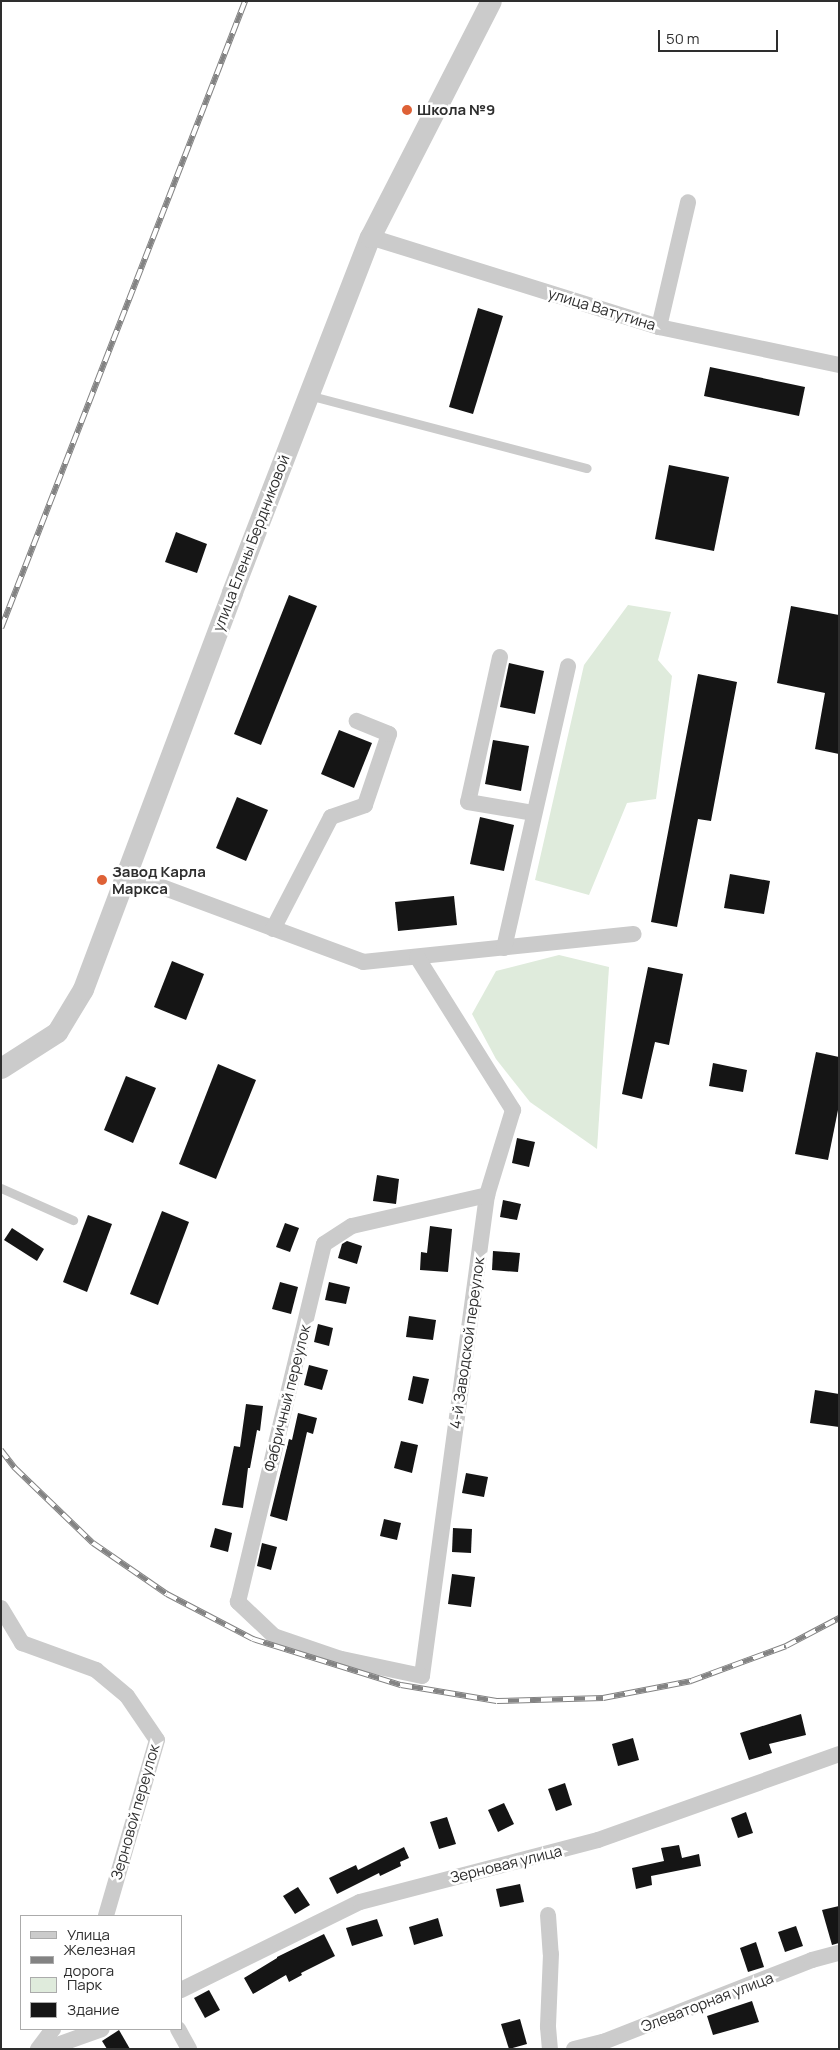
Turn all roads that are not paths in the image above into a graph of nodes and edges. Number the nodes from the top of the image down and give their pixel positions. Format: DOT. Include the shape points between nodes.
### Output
graph roads {
  1 [pos="491,1"];
  2 [pos="688,202"];
  3 [pos="370,237"];
  4 [pos="659,327"];
  5 [pos="839,365"];
  6 [pos="308,395"];
  7 [pos="588,468"];
  8 [pos="500,657"];
  9 [pos="568,666"];
  10 [pos="357,721"];
  11 [pos="534,812"];
  12 [pos="127,874"];
  13 [pos="273,929"];
  14 [pos="634,934"];
  15 [pos="504,948"];
  16 [pos="416,957"];
  17 [pos="1,1068"];
  18 [pos="1,1188"];
  19 [pos="487,1195"];
  20 [pos="73,1220"];
  21 [pos="1,1608"];
  22 [pos="341,1659"];
  23 [pos="839,1754"];
  24 [pos="106,1915"];
  25 [pos="548,1915"];
  26 [pos="839,1953"];
  27 [pos="182,1990"];
  28 [pos="52,2030"];
  29 [pos="99,2030"];
  30 [pos="179,2030"];
  31 [pos="38,2049"];
  32 [pos="46,2049"];
  33 [pos="190,2049"];
  34 [pos="550,2049"];
  35 [pos="574,2049"];
  1 -- 3 [label="street, улица Елены Бердниковой"];
  2 -- 4 [label="street"];
  3 -- 4 [label="street, улица Ватутина"];
  3 -- 6 [label="street, улица Елены Бердниковой"];
  4 -- 5 [label="street, улица Ватутина"];
  6 -- 7 [label="lane"];
  6 -- 12 [label="street, улица Елены Бердниковой"];
  8 -- 11 [label="street" via="468,802"];
  9 -- 11 [label="street"];
  10 -- 13 [label="street" via="389,734 365,805 331,816"];
  11 -- 15 [label="street"];
  12 -- 13 [label="street"];
  12 -- 17 [label="street, улица Елены Бердниковой" via="83,989 57,1032"];
  13 -- 16 [label="street" via="363,962"];
  14 -- 15 [label="street"];
  15 -- 16 [label="street"];
  16 -- 19 [label="street, 4-й Заводской переулок" via="513,1110"];
  18 -- 20 [label="lane"];
  19 -- 22 [label="street, 4-й Заводской переулок" via="422,1676"];
  19 -- 22 [label="street, Фабричный переулок" via="352,1226 324,1244 238,1602 274,1636"];
  21 -- 24 [label="street, Зерновой переулок" via="22,1643 96,1670 127,1696 157,1740"];
  23 -- 27 [label="street, Зерновая улица" via="598,1840 360,1902"];
  25 -- 34 [label="street"];
  26 -- 35 [label="street, Элеваторная улица" via="812,1960 603,2042"];
  28 -- 31 [label="street"];
  29 -- 32 [label="street"];
  30 -- 33 [label="street"];
}
